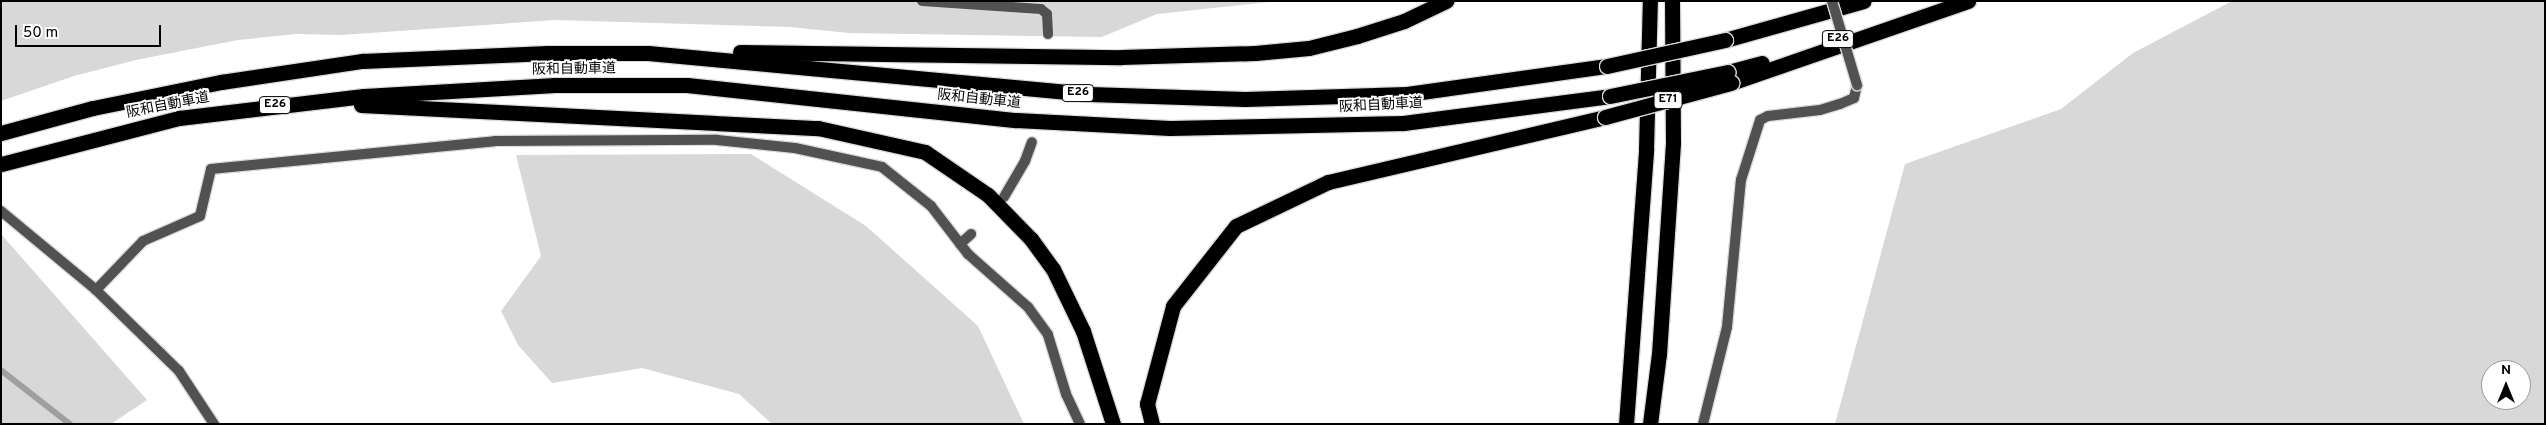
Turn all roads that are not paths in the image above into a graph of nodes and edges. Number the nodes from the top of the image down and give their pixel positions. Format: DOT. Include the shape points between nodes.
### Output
graph roads {
  1 [pos="922,1"];
  2 [pos="1047,1"];
  3 [pos="1446,1"];
  4 [pos="1650,1"];
  5 [pos="1672,1"];
  6 [pos="1832,1"];
  7 [pos="1864,1"];
  8 [pos="1946,1"];
  9 [pos="1968,1"];
  10 [pos="1047,14"];
  11 [pos="1048,34"];
  12 [pos="648,53"];
  13 [pos="1730,77"];
  14 [pos="298,102"];
  15 [pos="1,133"];
  16 [pos="1032,142"];
  17 [pos="1,164"];
  18 [pos="1004,198"];
  19 [pos="1,211"];
  20 [pos="971,234"];
  21 [pos="960,244"];
  22 [pos="96,290"];
  23 [pos="214,424"];
  24 [pos="1080,424"];
  25 [pos="1113,424"];
  26 [pos="1152,424"];
  27 [pos="1626,424"];
  28 [pos="1650,424"];
  29 [pos="1703,424"];
  1 -- 10 [label="street" via="1040,9"];
  2 -- 10 [label="street"];
  3 -- 12 [label="highway" via="1404,21 1357,36 1309,48 1255,53 1121,57 848,51"];
  4 -- 27 [label="highway" via="1646,149"];
  5 -- 28 [label="highway" via="1673,144 1659,354"];
  6 -- 29 [label="street, bridge" via="1857,85 1854,98 1820,110 1768,116 1760,120 1741,180 1727,327"];
  7 -- 12 [label="highway, 阪和自動車道 / E26, bridge" via="1725,40 1607,66 1407,94 1245,100 1089,94"];
  8 -- 13 [label="highway, 阪和自動車道 / E26"];
  9 -- 13 [label="highway"];
  10 -- 11 [label="street"];
  12 -- 15 [label="highway, 阪和自動車道 / E26" via="548,53 362,61 221,82 120,102"];
  13 -- 14 [label="highway, 阪和自動車道 / E26, bridge" via="1404,123 1170,128 1006,119 687,85 555,86"];
  13 -- 26 [label="highway, E71, bridge" via="1605,117 1328,182 1236,226 1173,306 1147,404"];
  14 -- 17 [label="highway, 阪和自動車道 / E26" via="178,118"];
  14 -- 25 [label="highway" via="818,128 926,152 988,195 1031,239 1053,269 1083,331"];
  16 -- 18 [label="street"];
  19 -- 22 [label="street"];
  20 -- 21 [label="street"];
  21 -- 22 [label="street" via="931,206 882,167 795,148 717,140 495,141 211,168 200,216 143,241"];
  21 -- 24 [label="street" via="1028,307 1048,335 1066,394"];
  22 -- 23 [label="street" via="179,371"];
}
